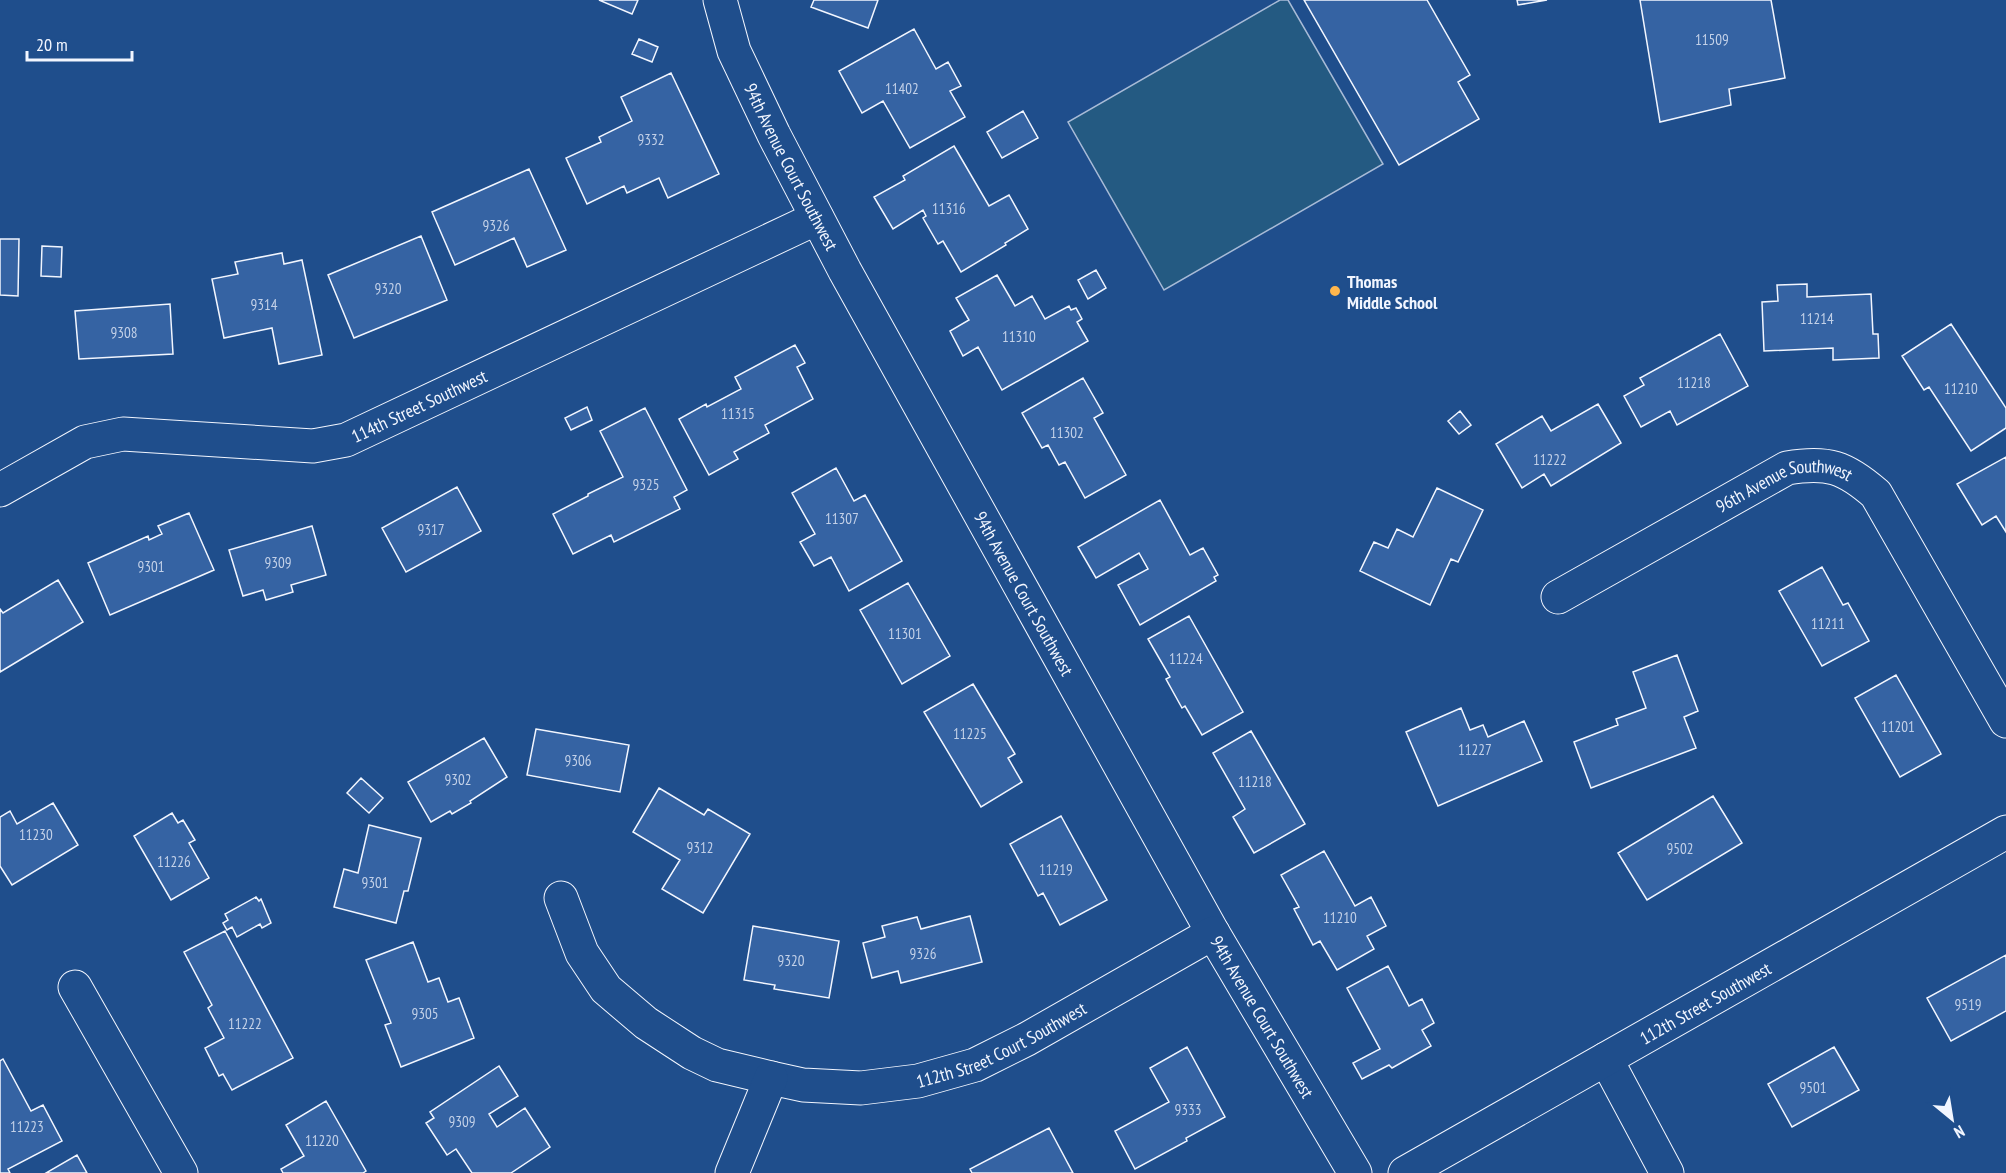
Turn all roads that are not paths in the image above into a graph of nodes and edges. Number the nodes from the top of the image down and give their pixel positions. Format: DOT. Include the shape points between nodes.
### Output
graph roads {
  1 [pos="720,0"];
  2 [pos="817,218"];
  3 [pos="0,490"];
  4 [pos="1558,597"];
  5 [pos="2006,721"];
  6 [pos="2006,832"];
  7 [pos="561,898"];
  8 [pos="1214,933"];
  9 [pos="75,987"];
  10 [pos="1606,1059"];
  11 [pos="771,1078"];
  12 [pos="182,1173"];
  13 [pos="732,1173"];
  14 [pos="1354,1173"];
  15 [pos="1405,1173"];
  16 [pos="1667,1173"];
  1 -- 2 [label="street, 94th Avenue Court Southwest" via="734,51"];
  2 -- 3 [label="street, 114th Street Southwest" via="346,440 313,446 123,434 86,442"];
  2 -- 8 [label="street, 94th Avenue Court Southwest"];
  4 -- 5 [label="street, 96th Avenue Southwest" via="1787,468 1829,466 1855,476 1876,494"];
  6 -- 10 [label="street, 112th Street Southwest"];
  7 -- 11 [label="street, 112th Street Court Southwest" via="582,953 606,989 646,1023 692,1053 717,1065"];
  8 -- 11 [label="street, 112th Street Court Southwest" via="975,1065 918,1081 861,1088"];
  8 -- 14 [label="street, 94th Avenue Court Southwest"];
  9 -- 12 [label="street"];
  10 -- 15 [label="street, 112th Street Southwest"];
  10 -- 16 [label="street"];
  11 -- 13 [label="street"];
}
